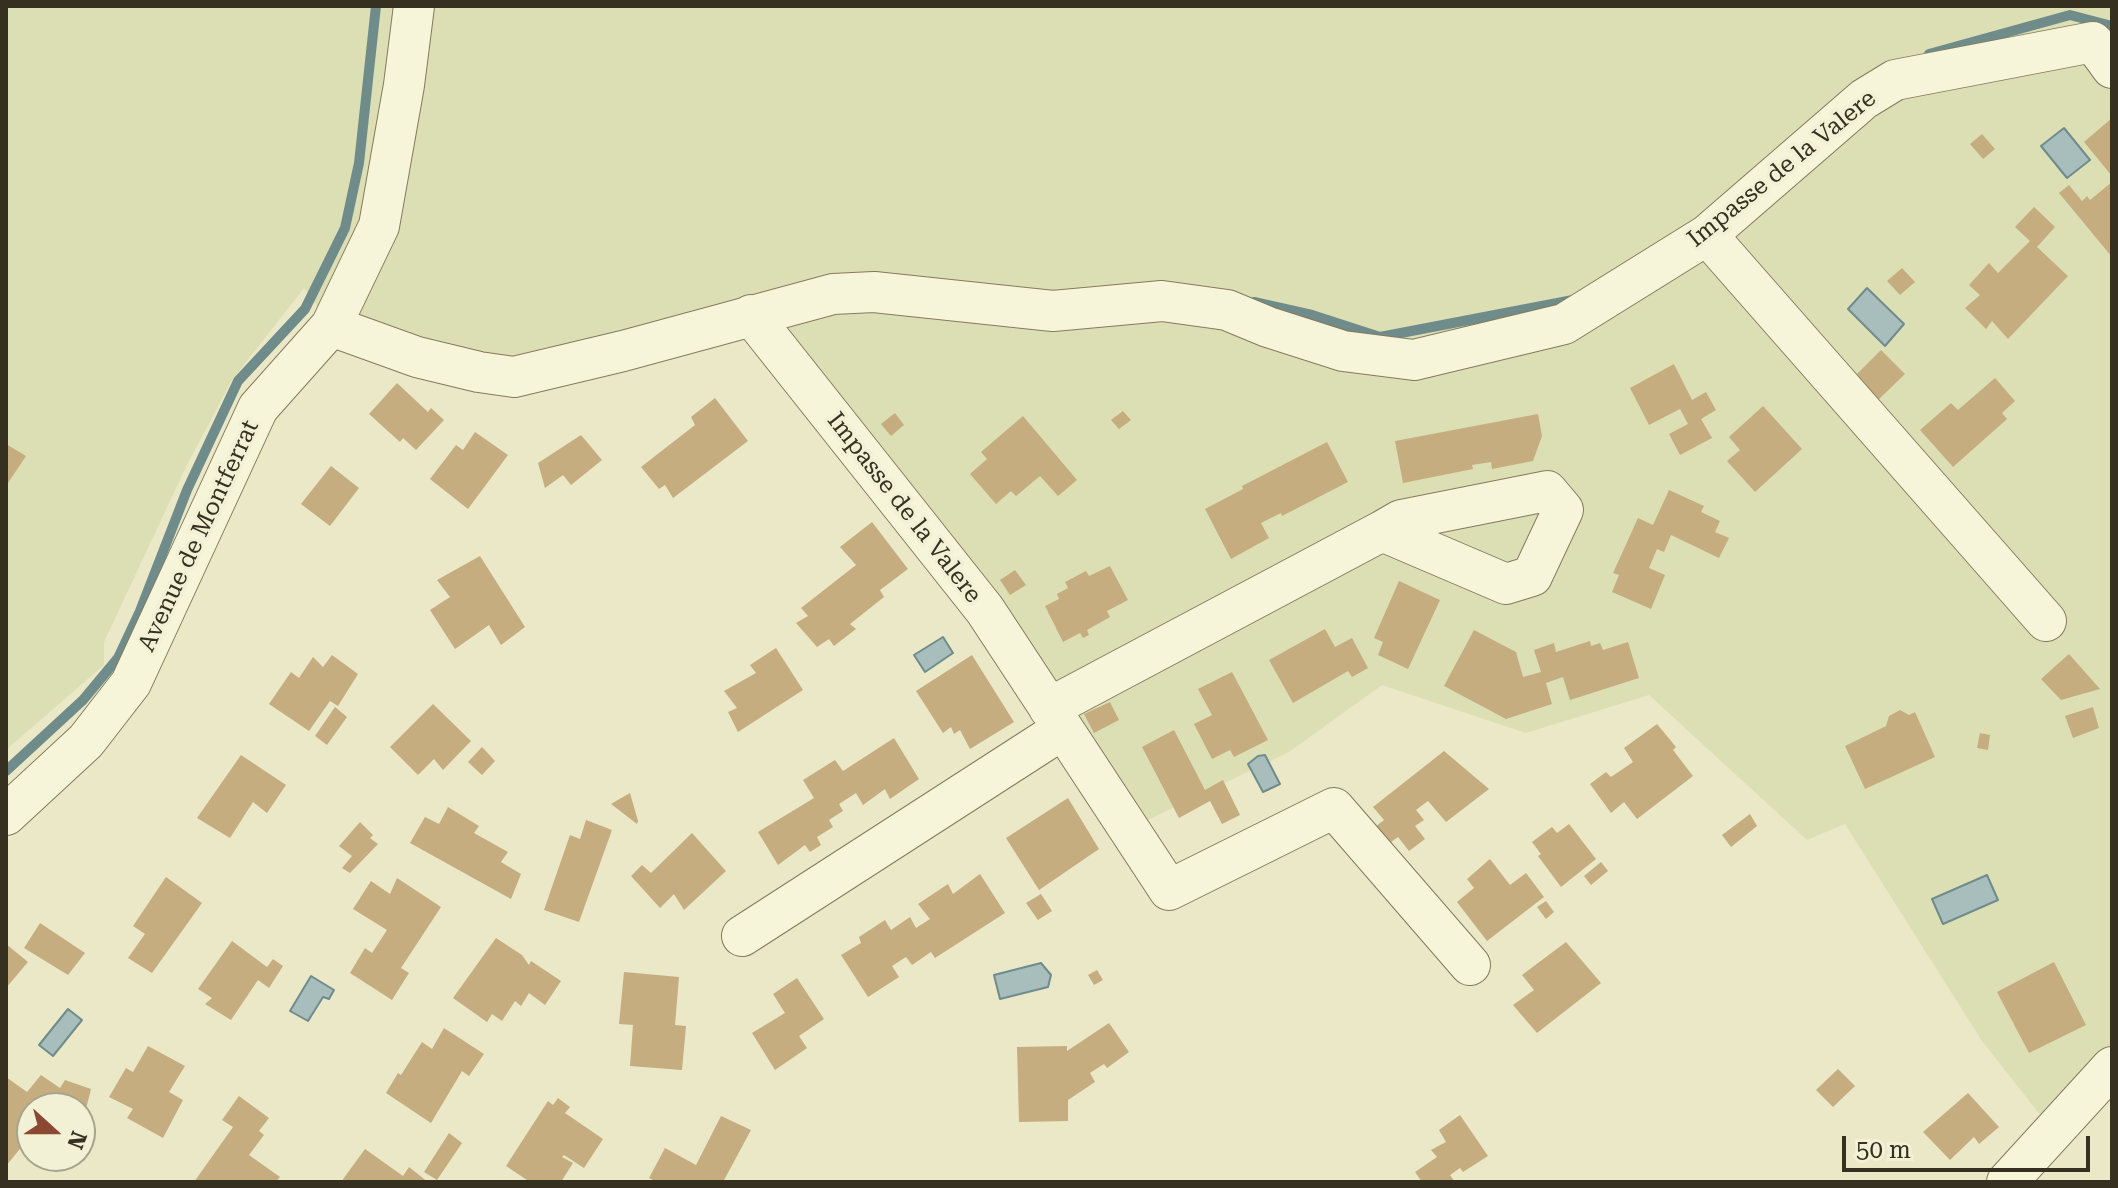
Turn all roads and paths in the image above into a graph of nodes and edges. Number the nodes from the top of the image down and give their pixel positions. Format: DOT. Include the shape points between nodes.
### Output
graph roads {
  1 [pos="414,6"];
  2 [pos="2112,68"];
  3 [pos="1707,235"];
  4 [pos="751,315"];
  5 [pos="331,326"];
  6 [pos="1382,531"];
  7 [pos="2046,621"];
  8 [pos="1056,718"];
  9 [pos="6,815"];
  10 [pos="742,936"];
  11 [pos="1470,965"];
  12 [pos="2112,1067"];
  13 [pos="2007,1182"];
  1 -- 5 [label="street, Avenue de Montferrat" via="379,226"];
  2 -- 3 [label="street, Impasse de la Valere" via="2093,42 1895,80 1864,99"];
  3 -- 4 [label="street, Impasse de la Valere" via="1564,324 1414,360 1343,351 1227,310 1162,301 1053,311 874,292 833,294"];
  3 -- 7 [label="street"];
  4 -- 5 [label="street, Impasse de la Valere" via="514,377 417,357"];
  4 -- 8 [label="street, Impasse de la Valere" via="985,610"];
  5 -- 9 [label="street, Avenue de Montferrat" via="258,408 131,683 86,741"];
  6 -- 8 [label="street"];
  8 -- 10 [label="street"];
  8 -- 11 [label="street, Impasse de la Valere" via="1169,890 1334,808"];
  12 -- 13 [label="street"];
}
